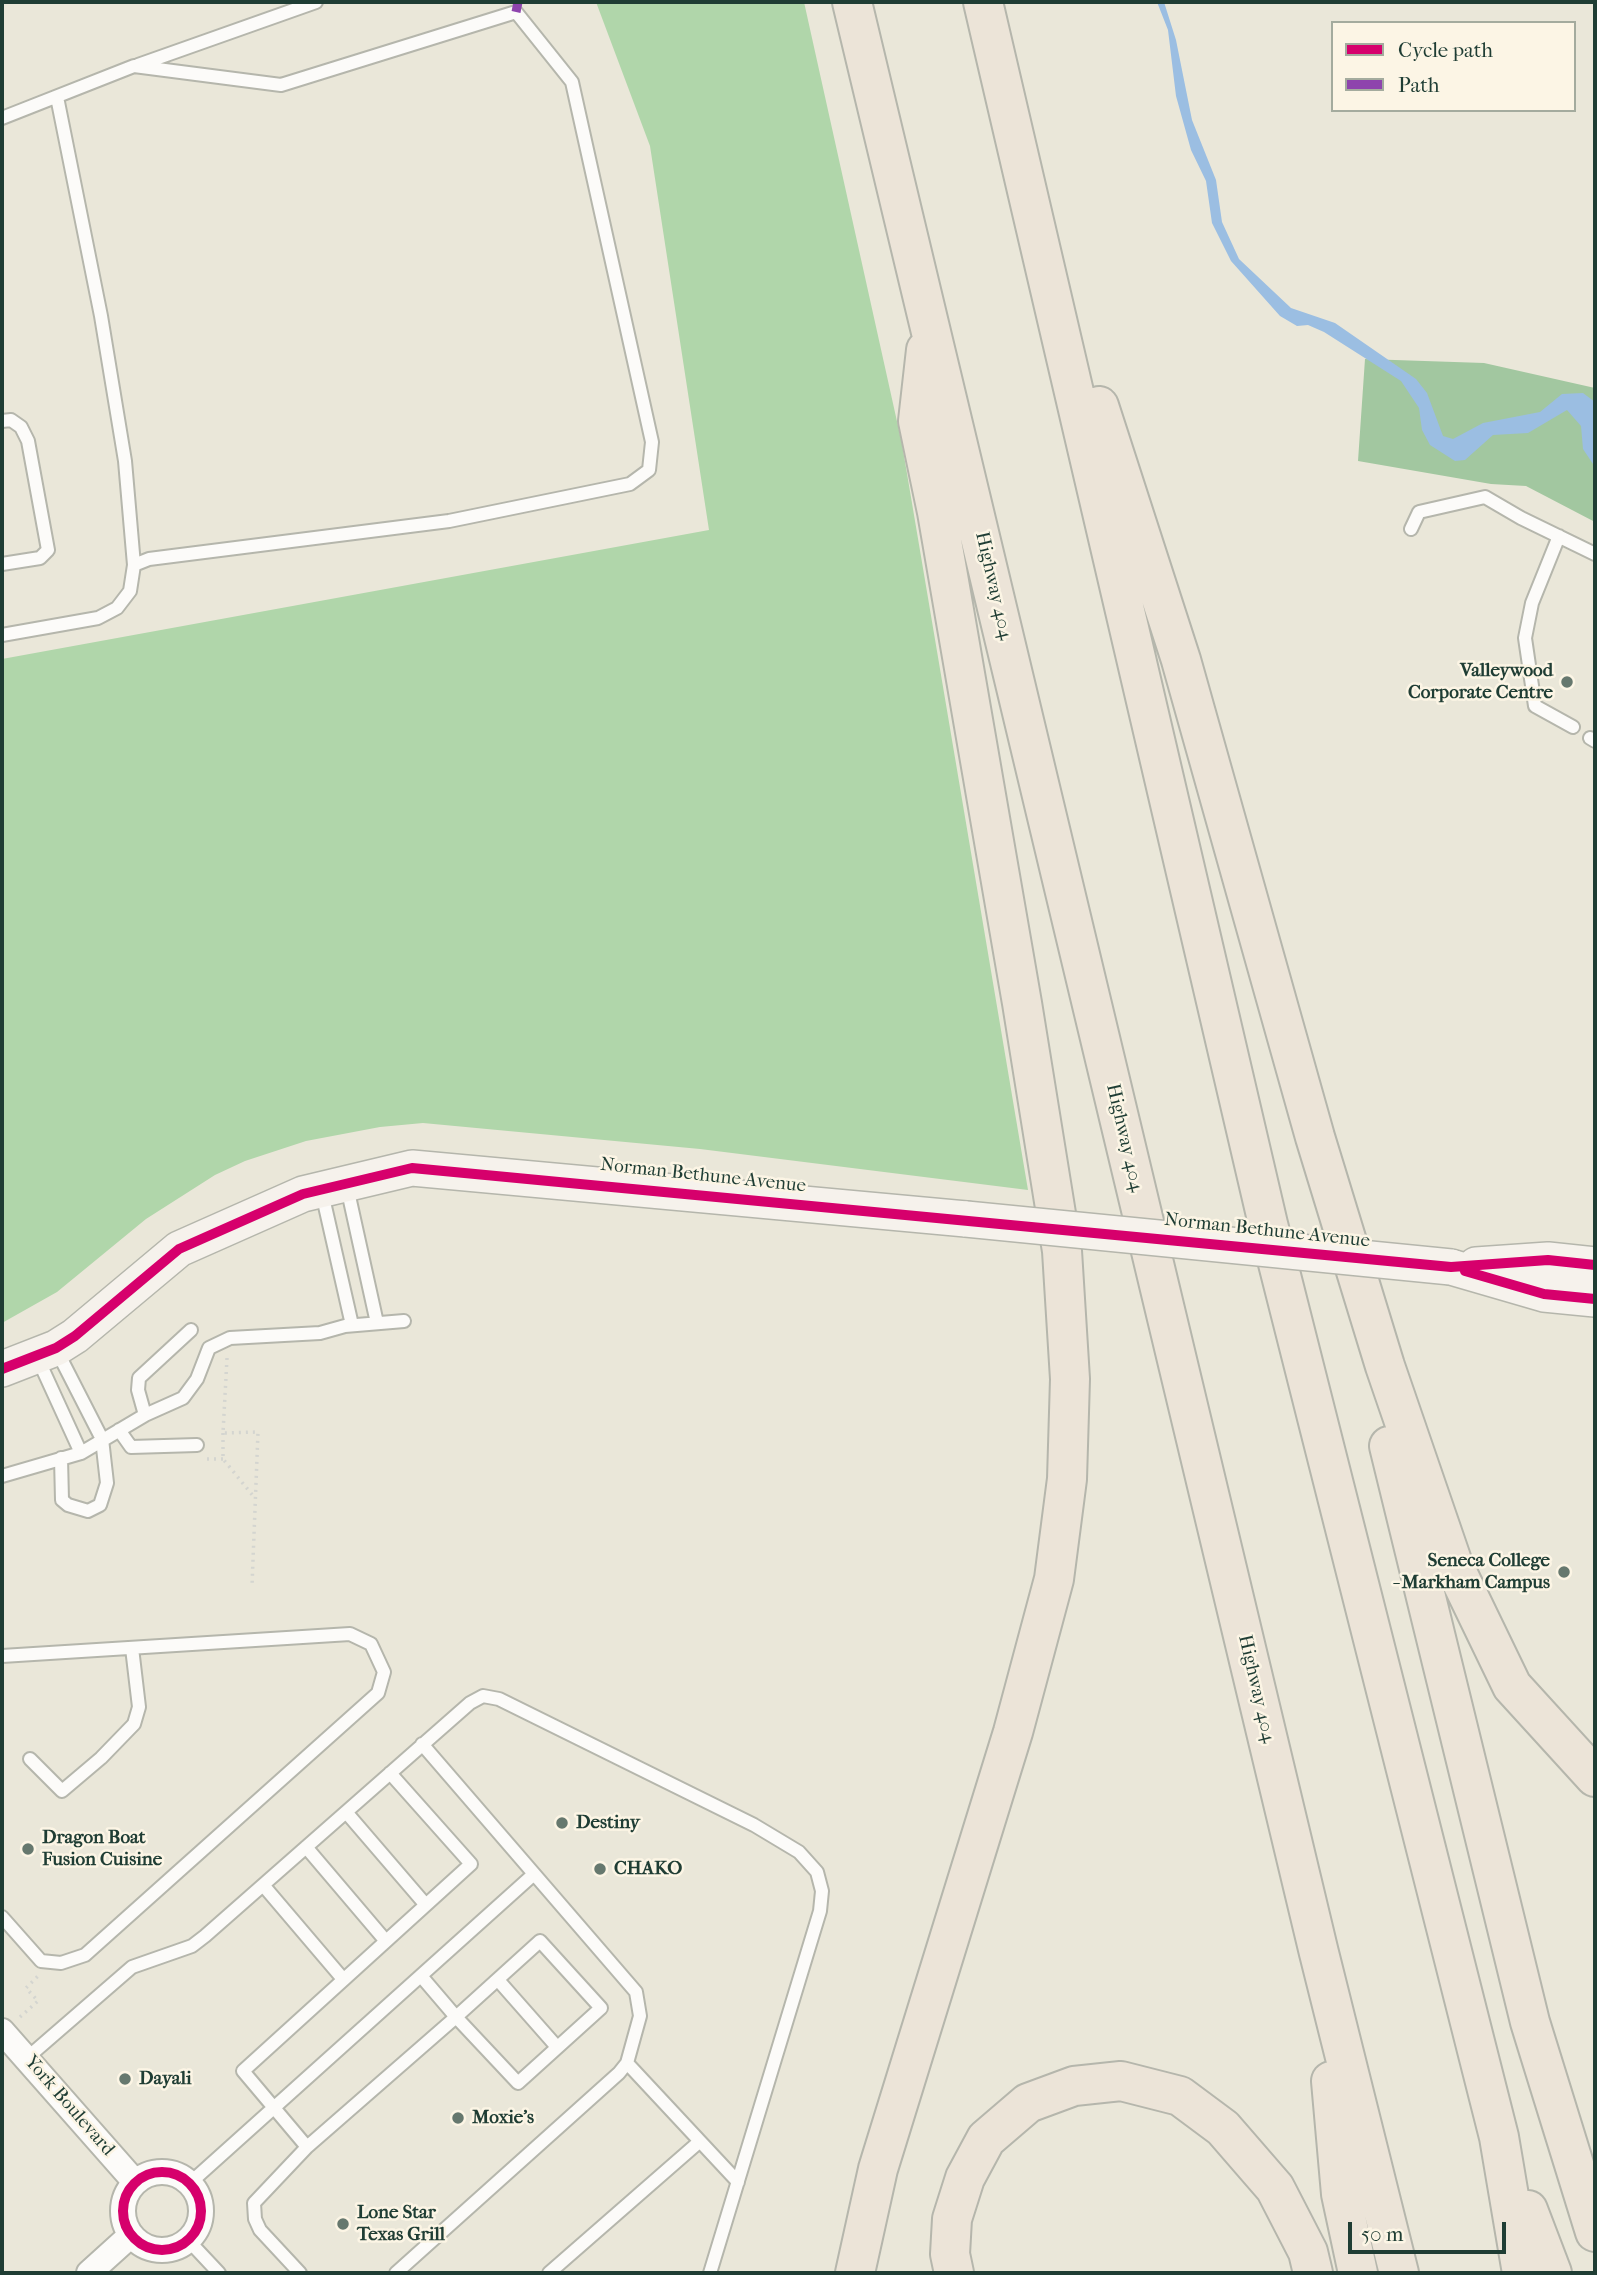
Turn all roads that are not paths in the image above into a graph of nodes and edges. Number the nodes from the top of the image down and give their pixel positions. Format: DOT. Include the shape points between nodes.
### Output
graph roads {
  1 [pos="316,2"];
  2 [pos="852,2"];
  3 [pos="983,2"];
  4 [pos="134,66"];
  5 [pos="57,97"];
  6 [pos="2,118"];
  7 [pos="1011,131"];
  8 [pos="929,324"];
  9 [pos="2,421"];
  10 [pos="1411,528"];
  11 [pos="1559,536"];
  12 [pos="1595,554"];
  13 [pos="2,564"];
  14 [pos="134,565"];
  15 [pos="2,635"];
  16 [pos="1573,727"];
  17 [pos="1315,1137"];
  18 [pos="334,1187"];
  19 [pos="1595,1265"];
  20 [pos="1451,1267"];
  21 [pos="1595,1299"];
  22 [pos="404,1321"];
  23 [pos="377,1323"];
  24 [pos="352,1325"];
  25 [pos="191,1330"];
  26 [pos="46,1351"];
  27 [pos="2,1369"];
  28 [pos="145,1415"];
  29 [pos="118,1430"];
  30 [pos="102,1439"];
  31 [pos="197,1445"];
  32 [pos="81,1453"];
  33 [pos="61,1458"];
  34 [pos="2,1476"];
  35 [pos="132,1648"];
  36 [pos="2,1656"];
  37 [pos="422,1744"];
  38 [pos="30,1759"];
  39 [pos="390,1773"];
  40 [pos="1595,1777"];
  41 [pos="345,1812"];
  42 [pos="306,1847"];
  43 [pos="534,1874"];
  44 [pos="263,1885"];
  45 [pos="425,1904"];
  46 [pos="2,1917"];
  47 [pos="386,1940"];
  48 [pos="1319,1953"];
  49 [pos="421,1976"];
  50 [pos="343,1979"];
  51 [pos="498,1980"];
  52 [pos="456,2017"];
  53 [pos="2,2031"];
  54 [pos="557,2047"];
  55 [pos="27,2058"];
  56 [pos="627,2063"];
  57 [pos="274,2108"];
  58 [pos="1499,2137"];
  59 [pos="699,2143"];
  60 [pos="307,2147"];
  61 [pos="135,2182"];
  62 [pos="738,2182"];
  63 [pos="190,2183"];
  64 [pos="1595,2232"];
  65 [pos="131,2235"];
  66 [pos="188,2240"];
  67 [pos="89,2273"];
  68 [pos="219,2273"];
  69 [pos="299,2273"];
  70 [pos="396,2273"];
  71 [pos="549,2273"];
  72 [pos="710,2273"];
  73 [pos="855,2273"];
  74 [pos="954,2273"];
  75 [pos="1313,2273"];
  76 [pos="1358,2273"];
  77 [pos="1399,2273"];
  78 [pos="1522,2273"];
  79 [pos="1552,2273"];
  1 -- 4 [label="lane"];
  2 -- 8 [label="highway, Highway 404"];
  3 -- 7 [label="highway"];
  4 -- 5 [label="lane"];
  4 -- 14 [label="lane" via="281,85 516,12 572,82 652,442 649,470 630,484 449,521 171,555"];
  5 -- 6 [label="lane"];
  5 -- 14 [label="lane" via="125,461"];
  7 -- 17 [label="highway" via="1181,660"];
  7 -- 58 [label="highway" via="1268,1224"];
  8 -- 48 [label="highway, Highway 404"];
  8 -- 73 [label="highway" via="918,421 1062,1251 1070,1379 1067,1479 1050,1591 1013,1732 878,2169"];
  9 -- 13 [label="lane" via="11,420 21,427 28,441 48,551 40,558"];
  10 -- 11 [label="lane" via="1419,512 1485,497"];
  11 -- 12 [label="lane"];
  11 -- 16 [label="lane" via="1532,603 1525,638 1535,706"];
  14 -- 15 [label="lane" via="130,591 117,608 98,618"];
  17 -- 40 [label="highway" via="1385,1366 1453,1564 1512,1686"];
  17 -- 64 [label="highway" via="1530,2022"];
  18 -- 20 [label="street, Norman Bethune Avenue, bridge" via="412,1168"];
  18 -- 23 [label="lane"];
  18 -- 24 [label="lane"];
  18 -- 26 [label="street, Norman Bethune Avenue" via="303,1194 179,1249 75,1336"];
  19 -- 20 [label="street, Norman Bethune Avenue" via="1549,1260"];
  20 -- 21 [label="street, Norman Bethune Avenue" via="1544,1294"];
  22 -- 23 [label="lane"];
  23 -- 24 [label="lane"];
  24 -- 28 [label="lane" via="320,1334 230,1338 209,1348 197,1379 183,1398"];
  25 -- 28 [label="lane" via="139,1378"];
  26 -- 27 [label="street, Norman Bethune Avenue"];
  26 -- 30 [label="lane"];
  26 -- 32 [label="lane"];
  28 -- 29 [label="lane"];
  29 -- 30 [label="lane"];
  29 -- 31 [label="lane" via="131,1447"];
  30 -- 32 [label="lane"];
  30 -- 33 [label="lane" via="107,1483 100,1505 89,1511 62,1500"];
  32 -- 33 [label="lane"];
  33 -- 34 [label="lane"];
  35 -- 36 [label="lane"];
  35 -- 38 [label="lane" via="139,1707 134,1724 62,1791"];
  35 -- 46 [label="lane" via="350,1634 371,1644 384,1672 378,1693 85,1955 61,1963 41,1961"];
  37 -- 39 [label="lane"];
  37 -- 43 [label="lane"];
  37 -- 62 [label="lane" via="470,1703 483,1696 499,1699 754,1825 799,1852 817,1872 820,1910"];
  39 -- 41 [label="lane"];
  39 -- 45 [label="lane" via="471,1864"];
  41 -- 42 [label="lane"];
  41 -- 45 [label="lane"];
  42 -- 44 [label="lane"];
  42 -- 47 [label="lane"];
  43 -- 49 [label="lane"];
  43 -- 56 [label="lane" via="636,1992 640,2016"];
  44 -- 50 [label="lane"];
  44 -- 55 [label="lane" via="191,1945 132,1967"];
  45 -- 47 [label="lane"];
  47 -- 50 [label="lane"];
  48 -- 76 [label="highway" via="1341,2194"];
  48 -- 77 [label="highway, Highway 404"];
  49 -- 52 [label="lane"];
  49 -- 57 [label="lane"];
  50 -- 57 [label="lane" via="243,2071"];
  51 -- 52 [label="lane"];
  51 -- 54 [label="lane"];
  51 -- 54 [label="lane" via="540,1941 601,2008"];
  52 -- 54 [label="lane" via="518,2082"];
  52 -- 60 [label="lane"];
  53 -- 55 [label="street, York Boulevard"];
  55 -- 61 [label="street, York Boulevard"];
  56 -- 59 [label="lane"];
  56 -- 70 [label="lane"];
  57 -- 60 [label="lane"];
  57 -- 63 [label="lane"];
  58 -- 78 [label="highway"];
  58 -- 79 [label="highway"];
  59 -- 62 [label="lane"];
  59 -- 71 [label="lane"];
  60 -- 69 [label="lane" via="254,2203 260,2230"];
  61 -- 63 [label="street" via="161,2171 178,2174"];
  61 -- 65 [label="street" via="125,2197 122,2215"];
  62 -- 72 [label="lane"];
  63 -- 66 [label="street" via="201,2212"];
  65 -- 66 [label="street" via="156,2250"];
  65 -- 67 [label="street"];
  66 -- 68 [label="lane"];
  74 -- 75 [label="highway" via="950,2254 953,2219 964,2178 986,2139 1028,2103 1074,2086 1121,2081 1180,2095 1223,2128 1275,2188 1308,2252"];
}
